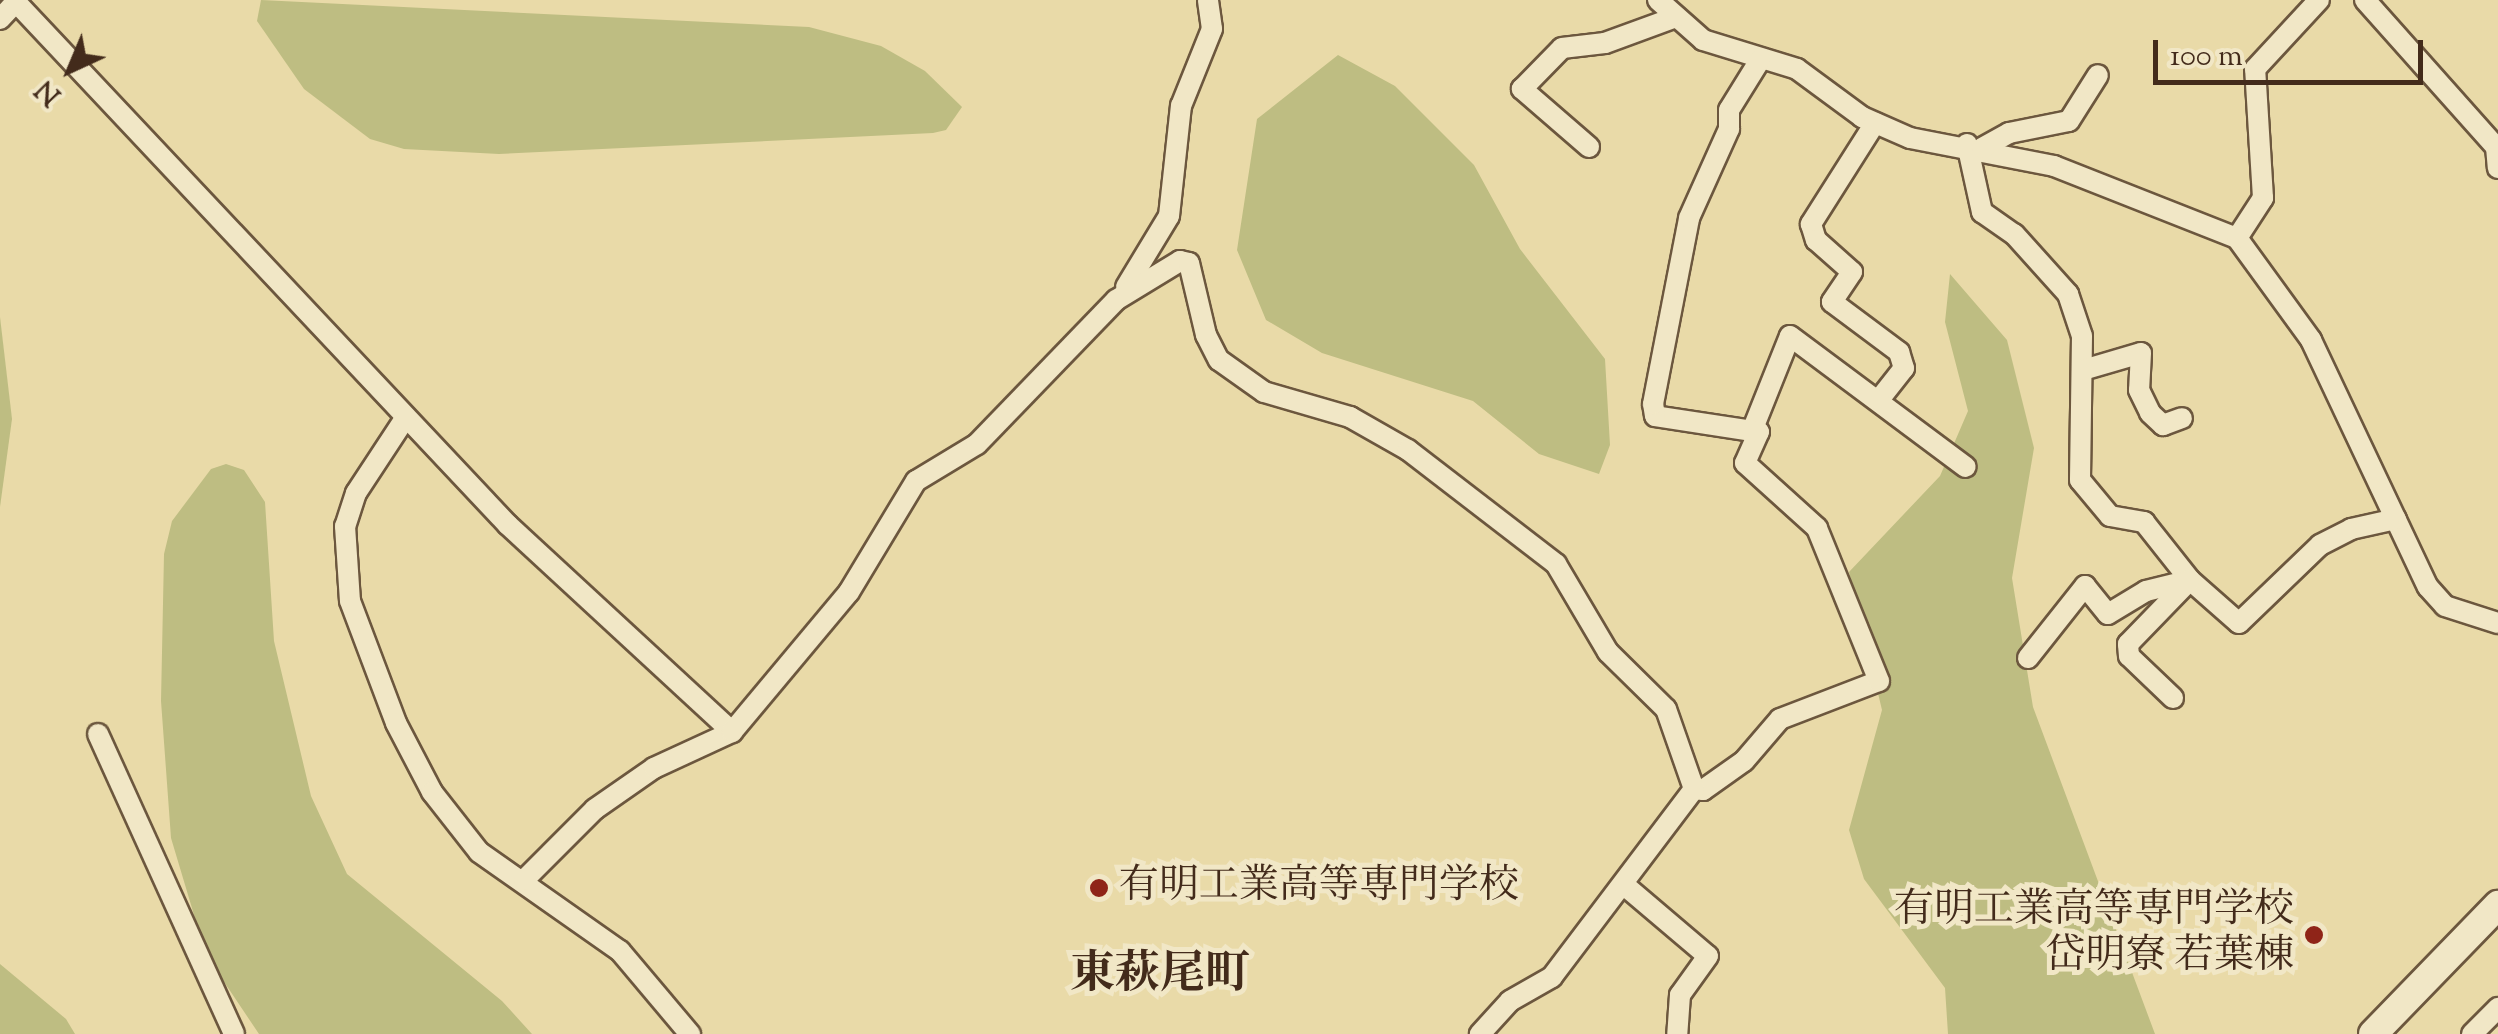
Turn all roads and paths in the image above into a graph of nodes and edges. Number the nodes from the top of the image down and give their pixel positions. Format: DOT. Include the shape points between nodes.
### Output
graph roads {
  1 [pos="1208,0"];
  2 [pos="1658,0"];
  3 [pos="2319,0"];
  4 [pos="2365,0"];
  5 [pos="15,1"];
  6 [pos="1676,16"];
  7 [pos="0,19"];
  8 [pos="1760,60"];
  9 [pos="2098,75"];
  10 [pos="1875,123"];
  11 [pos="1974,146"];
  12 [pos="1590,147"];
  13 [pos="2498,168"];
  14 [pos="2236,238"];
  15 [pos="1116,300"];
  16 [pos="2083,370"];
  17 [pos="1878,401"];
  18 [pos="406,417"];
  19 [pos="2182,418"];
  20 [pos="1752,431"];
  21 [pos="1966,466"];
  22 [pos="2396,519"];
  23 [pos="2190,580"];
  24 [pos="2498,624"];
  25 [pos="2028,658"];
  26 [pos="2172,698"];
  27 [pos="732,732"];
  28 [pos="98,734"];
  29 [pos="1694,789"];
  30 [pos="524,880"];
  31 [pos="1622,884"];
  32 [pos="2498,906"];
  33 [pos="2498,1008"];
  34 [pos="234,1034"];
  35 [pos="690,1034"];
  36 [pos="1480,1034"];
  37 [pos="1677,1034"];
  38 [pos="2373,1034"];
  39 [pos="2472,1034"];
  1 -- 15 [label="street" via="1212,29 1181,106 1169,216"];
  2 -- 6 [label="street"];
  3 -- 14 [label="street" via="2255,69 2263,198"];
  4 -- 13 [label="street" via="2496,147"];
  5 -- 7 [label="street"];
  5 -- 18 [label="street"];
  6 -- 8 [label="street" via="1703,40"];
  6 -- 12 [label="street" via="1605,43 1562,48 1522,89"];
  8 -- 10 [label="street" via="1797,69"];
  8 -- 20 [label="street" via="1729,110 1729,129 1689,218 1653,404 1655,416"];
  9 -- 11 [label="street" via="2070,121"];
  10 -- 11 [label="street" via="1910,138"];
  10 -- 17 [label="street" via="1810,224 1816,240 1852,272 1832,302 1899,352 1904,368"];
  11 -- 14 [label="street" via="2054,166"];
  11 -- 16 [label="street" via="1982,212 2014,234 2068,294 2082,336"];
  14 -- 22 [label="street" via="2311,340"];
  15 -- 27 [label="street" via="977,444 916,482 849,592"];
  15 -- 29 [label="street" via="1158,271 1189,263 1206,335 1238,377 1264,392 1350,417 1408,450 1556,564 1608,652 1666,709"];
  16 -- 19 [label="street" via="2141,353 2139,390 2150,413 2162,425"];
  16 -- 23 [label="street" via="2080,480 2110,516 2144,522"];
  17 -- 20 [label="street" via="1790,336"];
  17 -- 21 [label="street"];
  18 -- 27 [label="street" via="508,524"];
  18 -- 30 [label="street" via="356,493 345,526 350,601 396,722 432,792 479,852"];
  20 -- 29 [label="street" via="1759,432 1745,463 1817,528 1880,680 1780,719 1744,761 1703,790"];
  22 -- 23 [label="street" via="2350,528 2320,545 2239,623"];
  22 -- 24 [label="street" via="2428,587 2445,606"];
  23 -- 25 [label="street" via="2146,590 2108,614 2085,586"];
  23 -- 26 [label="street" via="2128,644 2129,656"];
  27 -- 30 [label="street" via="654,768 595,809"];
  28 -- 34 [label="street"];
  29 -- 31 [label="street"];
  30 -- 35 [label="street" via="620,951"];
  31 -- 36 [label="street" via="1552,976 1510,1001"];
  31 -- 37 [label="street" via="1708,956 1680,995"];
  32 -- 38 [label="street"];
  33 -- 39 [label="street"];
}
